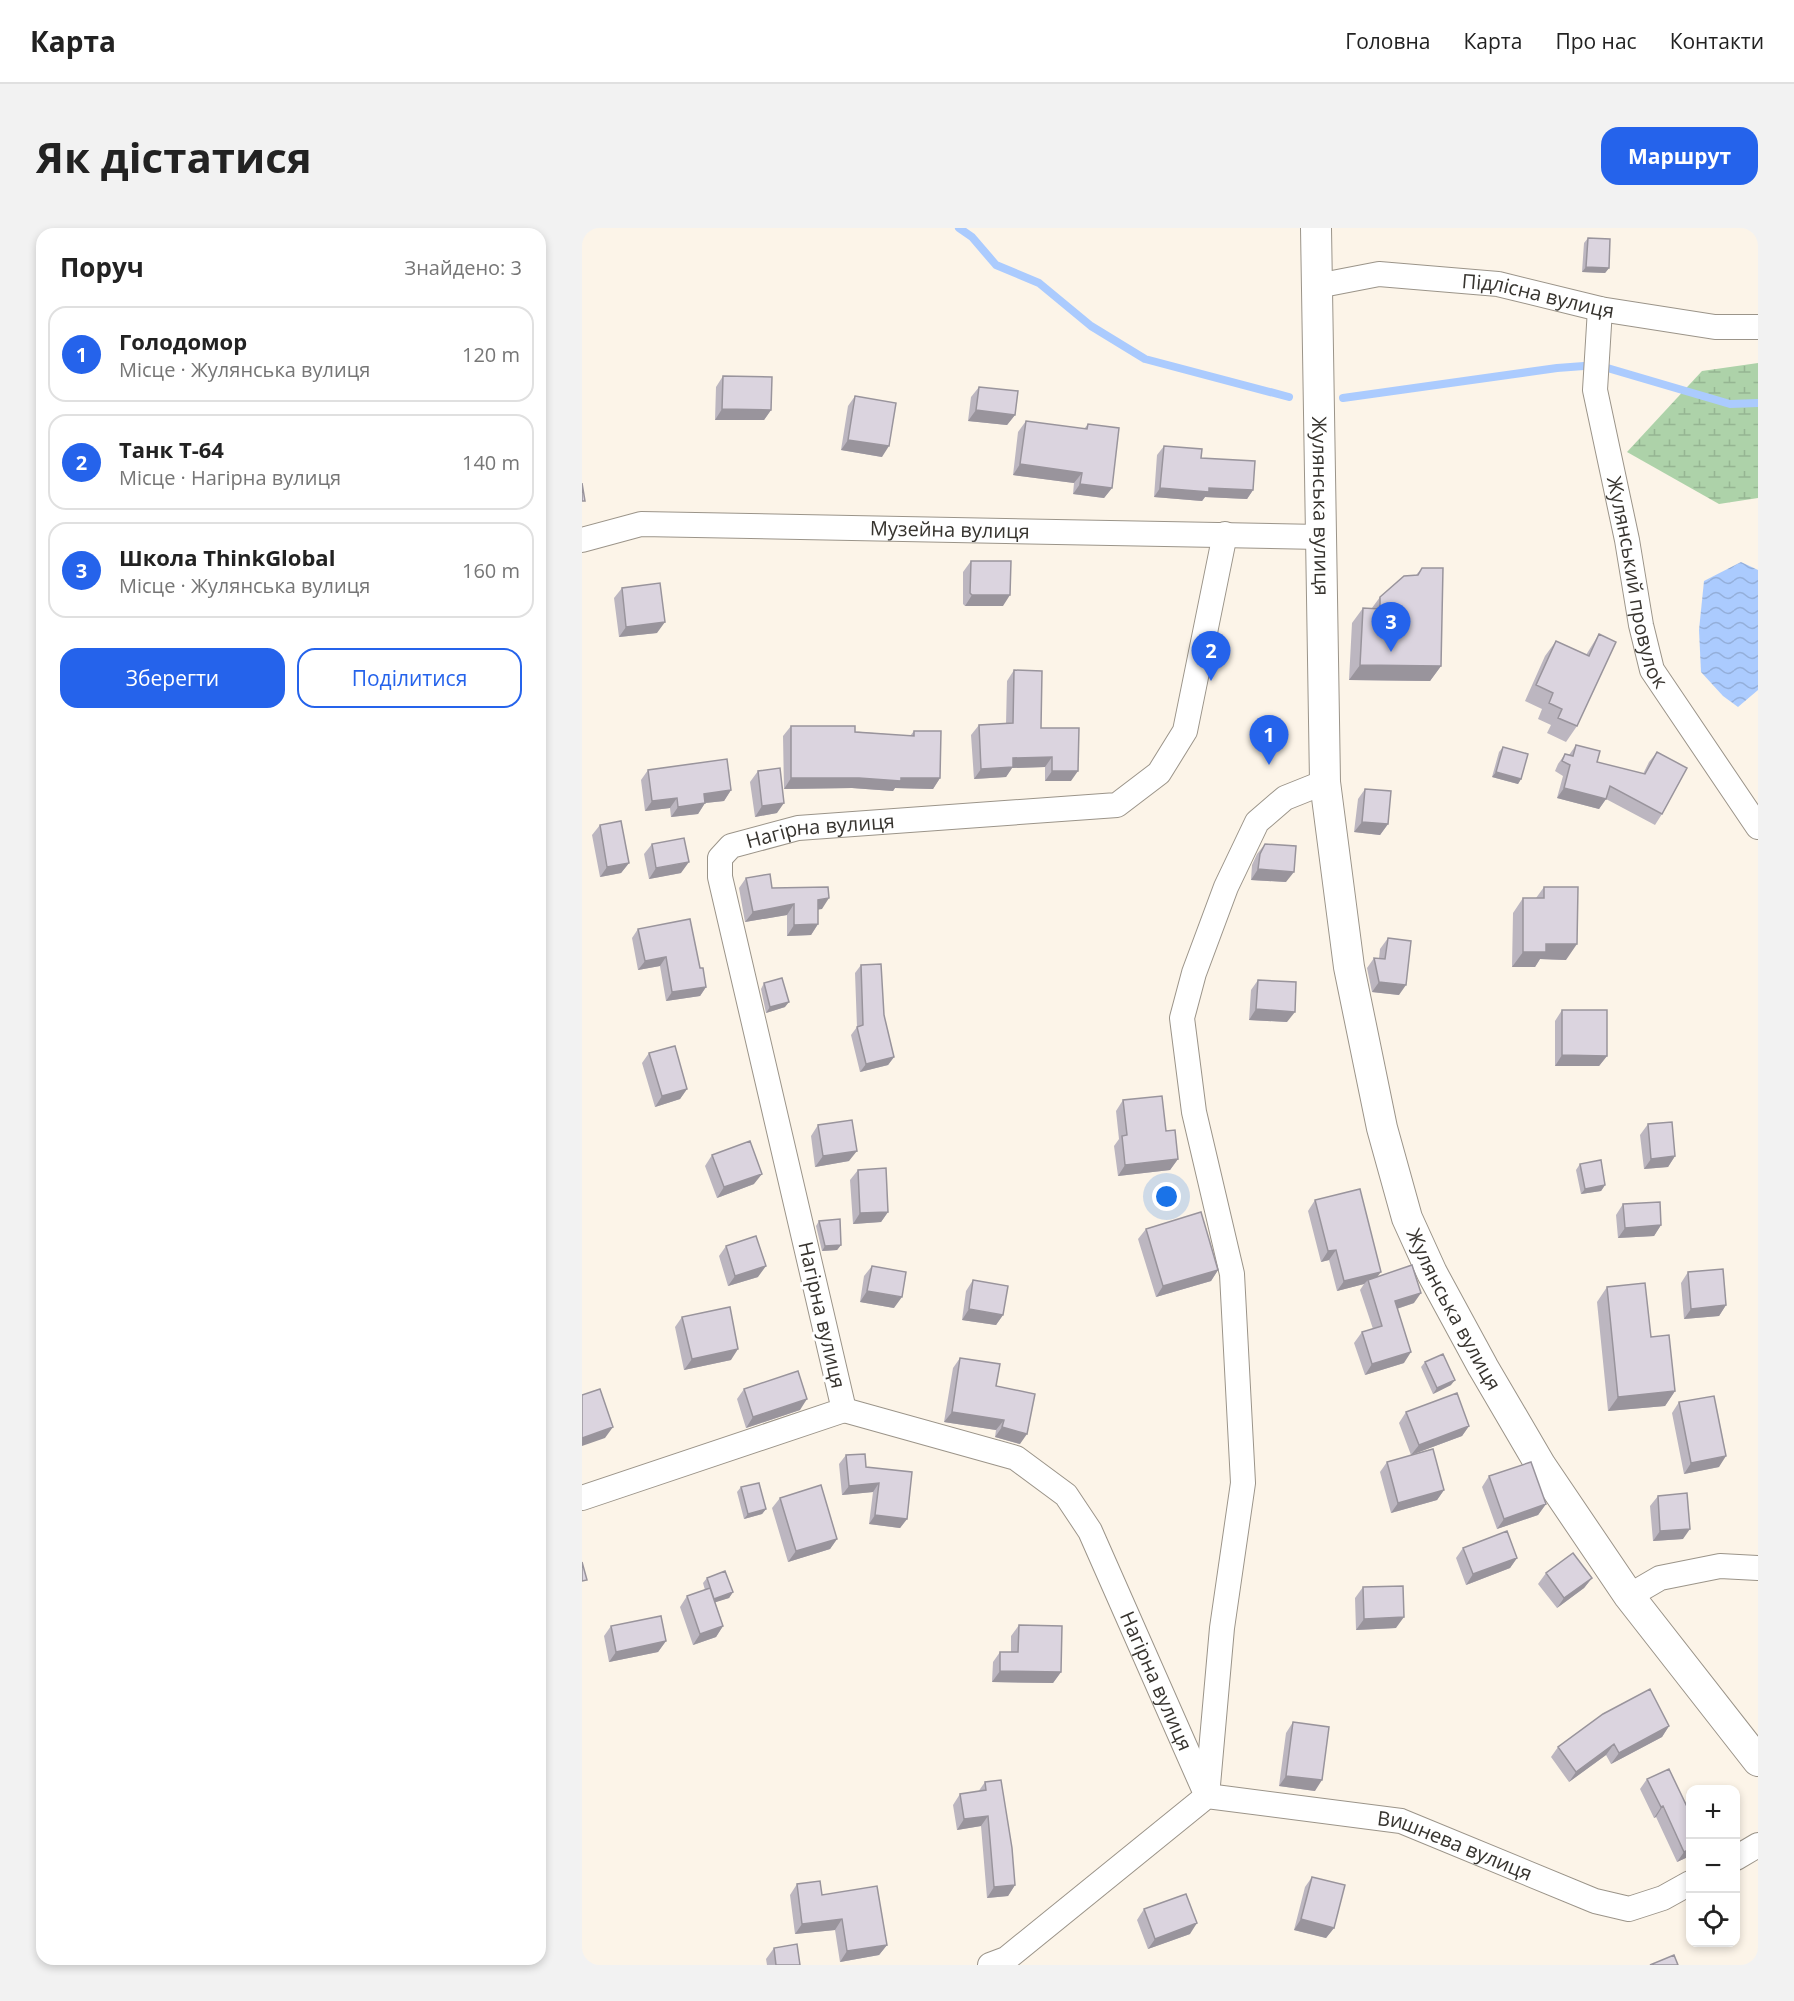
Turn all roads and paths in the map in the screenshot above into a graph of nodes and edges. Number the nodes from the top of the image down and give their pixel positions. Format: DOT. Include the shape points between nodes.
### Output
graph roads {
  1 [pos="1316,228"];
  2 [pos="1317,285"];
  3 [pos="1600,309"];
  4 [pos="1758,327"];
  5 [pos="1225,534"];
  6 [pos="1320,537"];
  7 [pos="582,540"];
  8 [pos="1324,782"];
  9 [pos="1758,827"];
  10 [pos="844,1410"];
  11 [pos="582,1498"];
  12 [pos="1758,1568"];
  13 [pos="1629,1596"];
  14 [pos="1758,1761"];
  15 [pos="1207,1796"];
  16 [pos="1758,1845"];
  17 [pos="1740,1856"];
  18 [pos="1686,1885"];
  19 [pos="990,1965"];
  1 -- 2 [label="street, Жулянська вулиця"];
  2 -- 3 [label="street, Підлісна вулиця" via="1379,274 1498,284"];
  2 -- 6 [label="street, Жулянська вулиця"];
  3 -- 4 [label="street, Підлісна вулиця" via="1715,327"];
  3 -- 9 [label="street, Жулянський провулок" via="1594,390 1652,669"];
  5 -- 6 [label="street, Музейна вулиця"];
  5 -- 7 [label="street, Музейна вулиця" via="641,524"];
  5 -- 10 [label="street, Нагірна вулиця" via="1185,731 1159,773 1117,805 798,828 731,846 720,858 720,877"];
  6 -- 8 [label="street, Жулянська вулиця"];
  8 -- 13 [label="street, Жулянська вулиця" via="1349,967 1382,1128 1407,1218 1494,1387 1541,1466"];
  8 -- 15 [label="street" via="1285,798 1257,822 1226,887 1182,1018 1194,1112 1232,1274 1243,1483 1222,1628"];
  10 -- 11 [label="street, Нагірна вулиця"];
  10 -- 15 [label="street, Нагірна вулиця" via="1016,1458 1066,1495 1090,1531"];
  12 -- 13 [label="street" via="1720,1566 1660,1578"];
  13 -- 14 [label="street, Жулянська вулиця"];
  15 -- 18 [label="street, Вишнева вулиця" via="1401,1821 1595,1901 1629,1909"];
  15 -- 19 [label="street" via="1006,1959"];
  16 -- 17 [label="street"];
}
